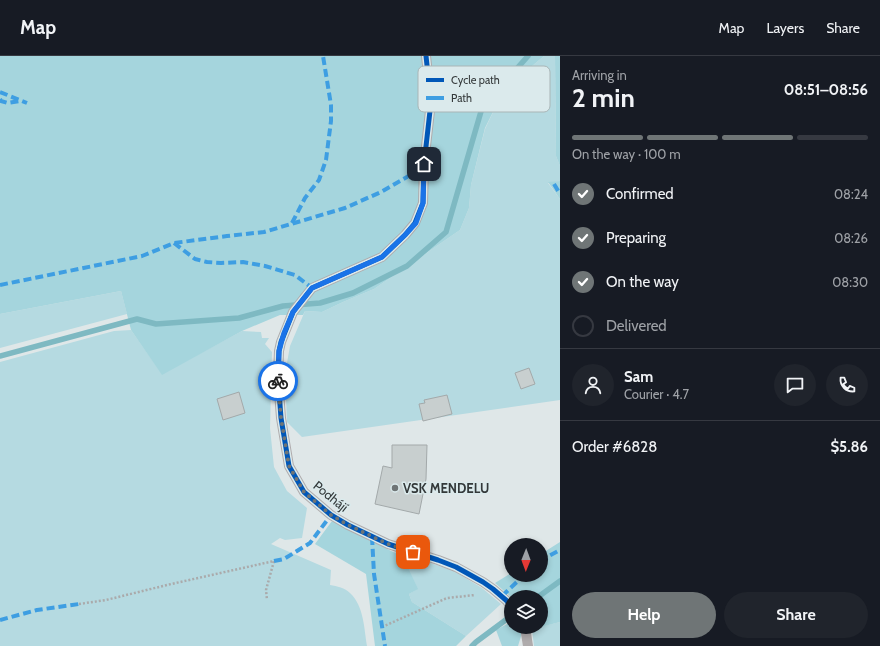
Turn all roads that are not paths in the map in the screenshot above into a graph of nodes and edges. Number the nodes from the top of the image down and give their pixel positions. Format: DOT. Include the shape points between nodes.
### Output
graph roads {
  1 [pos="426,56"];
  2 [pos="427,66"];
  3 [pos="430,112"];
  4 [pos="504,599"];
  5 [pos="526,634"];
  6 [pos="528,646"];
  1 -- 2 [label="lane, Podhájí"];
  3 -- 4 [label="lane, Podhájí" via="423,203 416,223 382,257 309,292 293,312 279,351 281,418 289,466 304,492 331,515 388,544 456,567 483,582"];
  5 -- 6 [label="lane"];
}
